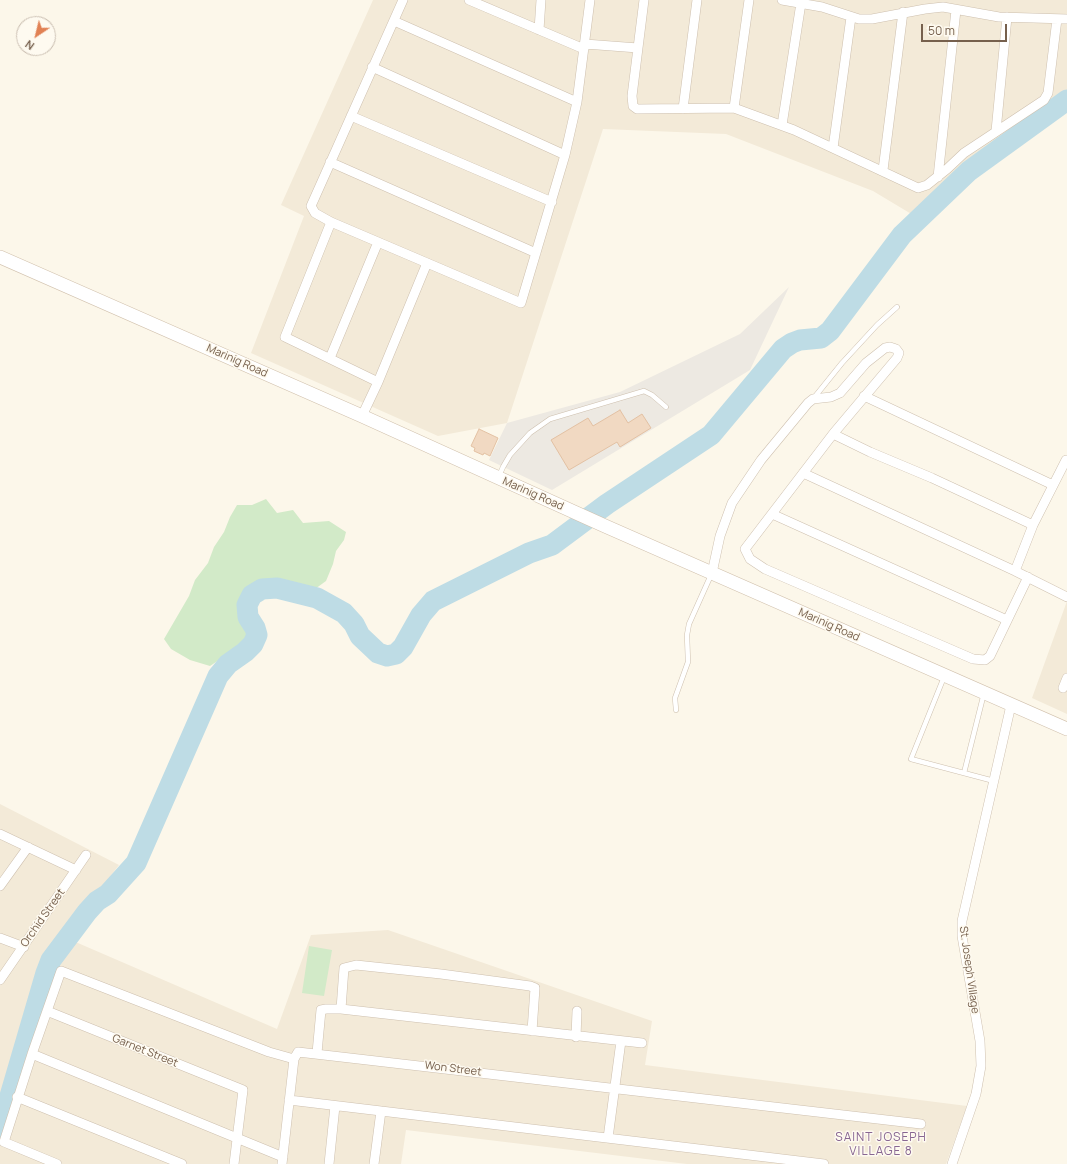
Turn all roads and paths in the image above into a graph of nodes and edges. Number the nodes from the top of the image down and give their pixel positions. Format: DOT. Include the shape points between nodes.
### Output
graph roads {
  1 [pos="403,0"];
  2 [pos="469,0"];
  3 [pos="541,0"];
  4 [pos="590,0"];
  5 [pos="644,0"];
  6 [pos="697,0"];
  7 [pos="748,0"];
  8 [pos="782,0"];
  9 [pos="801,3"];
  10 [pos="956,10"];
  11 [pos="903,12"];
  12 [pos="851,17"];
  13 [pos="1007,17"];
  14 [pos="1057,19"];
  15 [pos="1067,19"];
  16 [pos="394,21"];
  17 [pos="539,30"];
  18 [pos="585,47"];
  19 [pos="638,48"];
  20 [pos="372,67"];
  21 [pos="577,102"];
  22 [pos="734,108"];
  23 [pos="683,109"];
  24 [pos="350,116"];
  25 [pos="782,125"];
  26 [pos="996,132"];
  27 [pos="833,148"];
  28 [pos="565,155"];
  29 [pos="330,162"];
  30 [pos="883,170"];
  31 [pos="938,177"];
  32 [pos="552,202"];
  33 [pos="331,222"];
  34 [pos="378,242"];
  35 [pos="536,253"];
  36 [pos="0,257"];
  37 [pos="427,263"];
  38 [pos="897,307"];
  39 [pos="330,358"];
  40 [pos="378,382"];
  41 [pos="864,396"];
  42 [pos="813,399"];
  43 [pos="666,407"];
  44 [pos="362,416"];
  45 [pos="833,434"];
  46 [pos="1066,460"];
  47 [pos="803,473"];
  48 [pos="498,478"];
  49 [pos="1053,485"];
  50 [pos="772,514"];
  51 [pos="1033,525"];
  52 [pos="1015,570"];
  53 [pos="712,573"];
  54 [pos="1028,577"];
  55 [pos="1067,597"];
  56 [pos="1007,620"];
  57 [pos="945,676"];
  58 [pos="1067,678"];
  59 [pos="1063,688"];
  60 [pos="984,693"];
  61 [pos="1011,705"];
  62 [pos="676,710"];
  63 [pos="1067,729"];
  64 [pos="964,773"];
  65 [pos="994,781"];
  66 [pos="0,834"];
  67 [pos="28,847"];
  68 [pos="86,855"];
  69 [pos="76,870"];
  70 [pos="0,886"];
  71 [pos="0,938"];
  72 [pos="24,947"];
  73 [pos="0,980"];
  74 [pos="341,1009"];
  75 [pos="47,1011"];
  76 [pos="577,1011"];
  77 [pos="532,1031"];
  78 [pos="576,1036"];
  79 [pos="621,1041"];
  80 [pos="642,1043"];
  81 [pos="317,1053"];
  82 [pos="32,1054"];
  83 [pos="294,1059"];
  84 [pos="615,1088"];
  85 [pos="17,1097"];
  86 [pos="289,1100"];
  87 [pos="335,1106"];
  88 [pos="381,1111"];
  89 [pos="921,1124"];
  90 [pos="608,1138"];
  91 [pos="238,1139"];
  92 [pos="283,1161"];
  93 [pos="57,1164"];
  94 [pos="182,1164"];
  95 [pos="234,1164"];
  96 [pos="329,1164"];
  97 [pos="374,1164"];
  98 [pos="824,1164"];
  99 [pos="952,1164"];
  1 -- 16 [label="street"];
  2 -- 17 [label="street"];
  3 -- 17 [label="street"];
  4 -- 18 [label="street"];
  5 -- 19 [label="street"];
  6 -- 23 [label="street"];
  7 -- 22 [label="street"];
  8 -- 9 [label="street"];
  9 -- 12 [label="street"];
  9 -- 25 [label="street"];
  10 -- 11 [label="street" via="943,7"];
  10 -- 13 [label="street"];
  10 -- 31 [label="street"];
  11 -- 12 [label="street" via="872,19"];
  11 -- 30 [label="street"];
  12 -- 27 [label="street"];
  13 -- 14 [label="street"];
  13 -- 26 [label="street"];
  14 -- 15 [label="street"];
  14 -- 26 [label="street" via="1048,93 1044,100"];
  16 -- 20 [label="street"];
  16 -- 21 [label="street"];
  17 -- 18 [label="street"];
  18 -- 19 [label="street"];
  18 -- 21 [label="street"];
  19 -- 23 [label="street" via="633,106 638,109"];
  20 -- 24 [label="street"];
  20 -- 28 [label="street"];
  21 -- 28 [label="street"];
  22 -- 23 [label="street"];
  22 -- 25 [label="street"];
  24 -- 29 [label="street"];
  24 -- 32 [label="street"];
  25 -- 27 [label="street"];
  26 -- 31 [label="street" via="964,153"];
  27 -- 30 [label="street"];
  28 -- 32 [label="street"];
  29 -- 33 [label="street" via="311,206 315,213"];
  29 -- 35 [label="street"];
  30 -- 31 [label="street" via="918,188"];
  32 -- 35 [label="street"];
  33 -- 34 [label="street"];
  33 -- 39 [label="street" via="285,337"];
  34 -- 37 [label="street"];
  34 -- 39 [label="street"];
  35 -- 37 [label="street" via="521,302"];
  36 -- 44 [label="street, Marinig Road"];
  37 -- 40 [label="street"];
  38 -- 42 [label="lane" via="842,363"];
  39 -- 40 [label="street"];
  40 -- 44 [label="street"];
  41 -- 42 [label="street" via="897,358 899,353 896,349 885,348 866,363 840,393"];
  41 -- 45 [label="street"];
  41 -- 49 [label="street"];
  42 -- 53 [label="street" via="761,460 732,503 720,536"];
  43 -- 48 [label="lane" via="644,391 550,419 530,433 515,449"];
  44 -- 48 [label="street, Marinig Road"];
  45 -- 47 [label="street"];
  45 -- 51 [label="street"];
  46 -- 49 [label="street"];
  47 -- 50 [label="street"];
  47 -- 52 [label="street"];
  48 -- 53 [label="street, Marinig Road"];
  49 -- 51 [label="street"];
  50 -- 56 [label="street"];
  50 -- 56 [label="street" via="745,549 750,559 765,569 973,659 985,660 990,656"];
  51 -- 52 [label="street"];
  52 -- 54 [label="street"];
  53 -- 57 [label="street, Marinig Road"];
  53 -- 62 [label="lane" via="689,624 688,662 675,698"];
  54 -- 55 [label="street"];
  54 -- 56 [label="street"];
  57 -- 60 [label="street, Marinig Road"];
  57 -- 64 [label="lane" via="911,759"];
  58 -- 59 [label="street"];
  60 -- 61 [label="street, Marinig Road"];
  60 -- 64 [label="lane"];
  61 -- 63 [label="street, Marinig Road"];
  61 -- 65 [label="street, St. Joseph Village"];
  64 -- 65 [label="lane"];
  65 -- 99 [label="street, St. Joseph Village" via="962,921 962,936 980,1041 981,1066 976,1094"];
  66 -- 67 [label="street"];
  67 -- 69 [label="street"];
  67 -- 70 [label="street"];
  68 -- 69 [label="street, Orchid Street"];
  69 -- 72 [label="street, Orchid Street"];
  71 -- 72 [label="street"];
  72 -- 73 [label="street, Orchid Street"];
  74 -- 77 [label="street"];
  74 -- 77 [label="street" via="344,968 356,965 441,974 535,988"];
  74 -- 81 [label="street" via="321,1010"];
  75 -- 82 [label="street"];
  75 -- 83 [label="street" via="61,971 269,1052"];
  75 -- 91 [label="street, Garnet Street" via="243,1090"];
  76 -- 78 [label="street"];
  77 -- 78 [label="street"];
  78 -- 79 [label="street"];
  79 -- 80 [label="street"];
  79 -- 84 [label="street"];
  81 -- 83 [label="street, Won Street" via="298,1052"];
  81 -- 84 [label="street, Won Street"];
  82 -- 85 [label="street"];
  82 -- 91 [label="street"];
  83 -- 86 [label="street"];
  84 -- 89 [label="street, Won Street"];
  84 -- 90 [label="street"];
  85 -- 93 [label="street" via="4,1142"];
  85 -- 94 [label="street"];
  86 -- 87 [label="street"];
  86 -- 92 [label="street"];
  87 -- 88 [label="street"];
  87 -- 96 [label="street"];
  88 -- 90 [label="street"];
  88 -- 97 [label="street"];
  90 -- 98 [label="street"];
  91 -- 92 [label="street"];
  91 -- 95 [label="street"];
}
